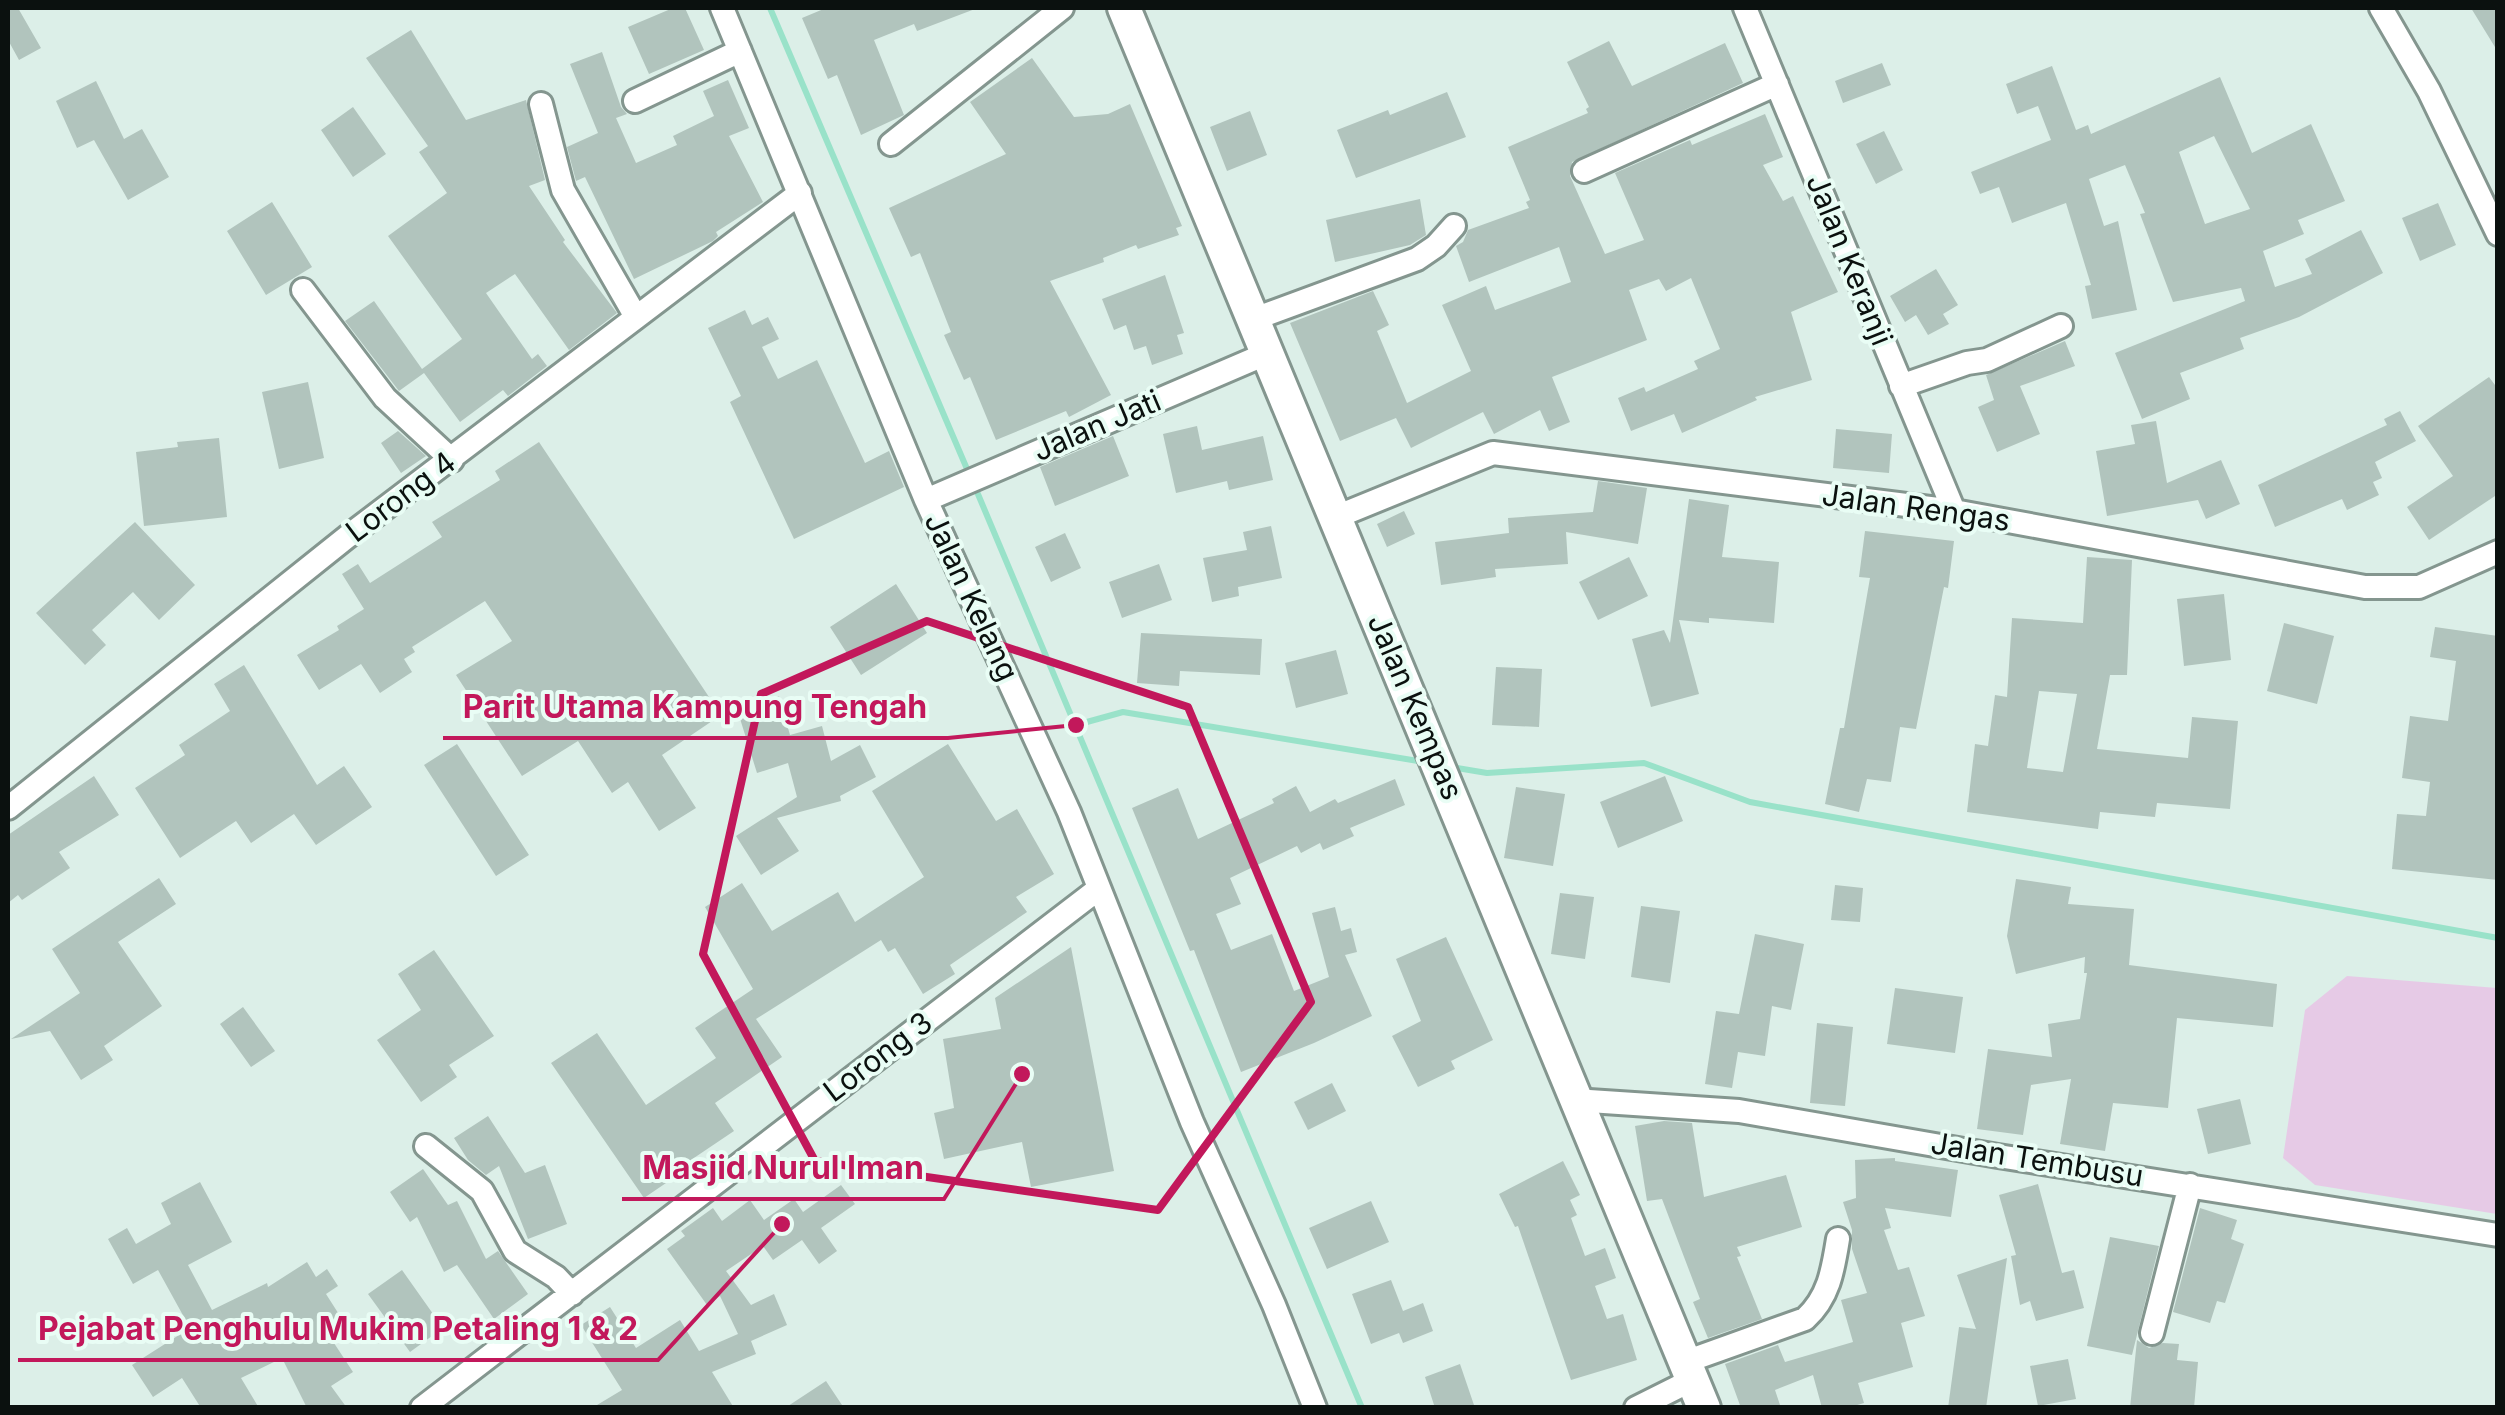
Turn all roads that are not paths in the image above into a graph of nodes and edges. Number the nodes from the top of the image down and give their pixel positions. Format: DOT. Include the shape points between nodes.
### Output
graph roads {
  1 [pos="722,8"];
  2 [pos="1062,8"];
  3 [pos="1124,8"];
  4 [pos="1745,8"];
  5 [pos="2381,8"];
  6 [pos="740,51"];
  7 [pos="1777,84"];
  8 [pos="635,101"];
  9 [pos="542,104"];
  10 [pos="891,144"];
  11 [pos="1584,172"];
  12 [pos="800,192"];
  13 [pos="1454,226"];
  14 [pos="2498,234"];
  15 [pos="303,290"];
  16 [pos="636,317"];
  17 [pos="1254,319"];
  18 [pos="2061,326"];
  19 [pos="1268,353"];
  20 [pos="1901,386"];
  21 [pos="452,460"];
  22 [pos="926,500"];
  23 [pos="1954,511"];
  24 [pos="1336,516"];
  25 [pos="2498,552"];
  26 [pos="8,808"];
  27 [pos="1097,890"];
  28 [pos="1574,1100"];
  29 [pos="426,1146"];
  30 [pos="2190,1185"];
  31 [pos="2498,1235"];
  32 [pos="1838,1239"];
  33 [pos="572,1294"];
  34 [pos="2152,1333"];
  35 [pos="1693,1383"];
  36 [pos="422,1408"];
  37 [pos="1315,1408"];
  38 [pos="1636,1408"];
  1 -- 6 [label="street, Jalan Kelang"];
  2 -- 10 [label="street"];
  3 -- 17 [label="street, Jalan Kempas"];
  4 -- 7 [label="street, Jalan Keranji"];
  5 -- 14 [label="street"];
  6 -- 8 [label="street"];
  6 -- 12 [label="street, Jalan Kelang"];
  7 -- 11 [label="street"];
  7 -- 20 [label="street, Jalan Keranji"];
  9 -- 16 [label="street" via="563,190"];
  12 -- 16 [label="street, Lorong 4"];
  12 -- 22 [label="street, Jalan Kelang"];
  13 -- 17 [label="street" via="1417,259"];
  15 -- 21 [label="street" via="384,398"];
  16 -- 21 [label="street, Lorong 4"];
  17 -- 19 [label="street, Jalan Kempas"];
  18 -- 20 [label="street" via="1993,357"];
  19 -- 22 [label="street, Jalan Jati"];
  19 -- 24 [label="street, Jalan Kempas"];
  20 -- 23 [label="street, Jalan Keranji"];
  21 -- 26 [label="street, Lorong 4"];
  22 -- 27 [label="street, Jalan Kelang" via="1069,812"];
  23 -- 24 [label="street, Jalan Rengas" via="1494,452"];
  23 -- 25 [label="street, Jalan Rengas" via="2365,587 2418,586"];
  24 -- 28 [label="street, Jalan Kempas"];
  27 -- 33 [label="street, Lorong 3"];
  27 -- 37 [label="street, Jalan Kelang"];
  28 -- 30 [label="street, Jalan Tembusu" via="1739,1111"];
  28 -- 35 [label="street, Jalan Kempas"];
  29 -- 33 [label="street" via="482,1191 515,1251"];
  30 -- 31 [label="street, Jalan Tembusu"];
  30 -- 34 [label="street"];
  32 -- 35 [label="street" via="1815,1310"];
  33 -- 36 [label="street, Lorong 3"];
  35 -- 38 [label="street"];
}
